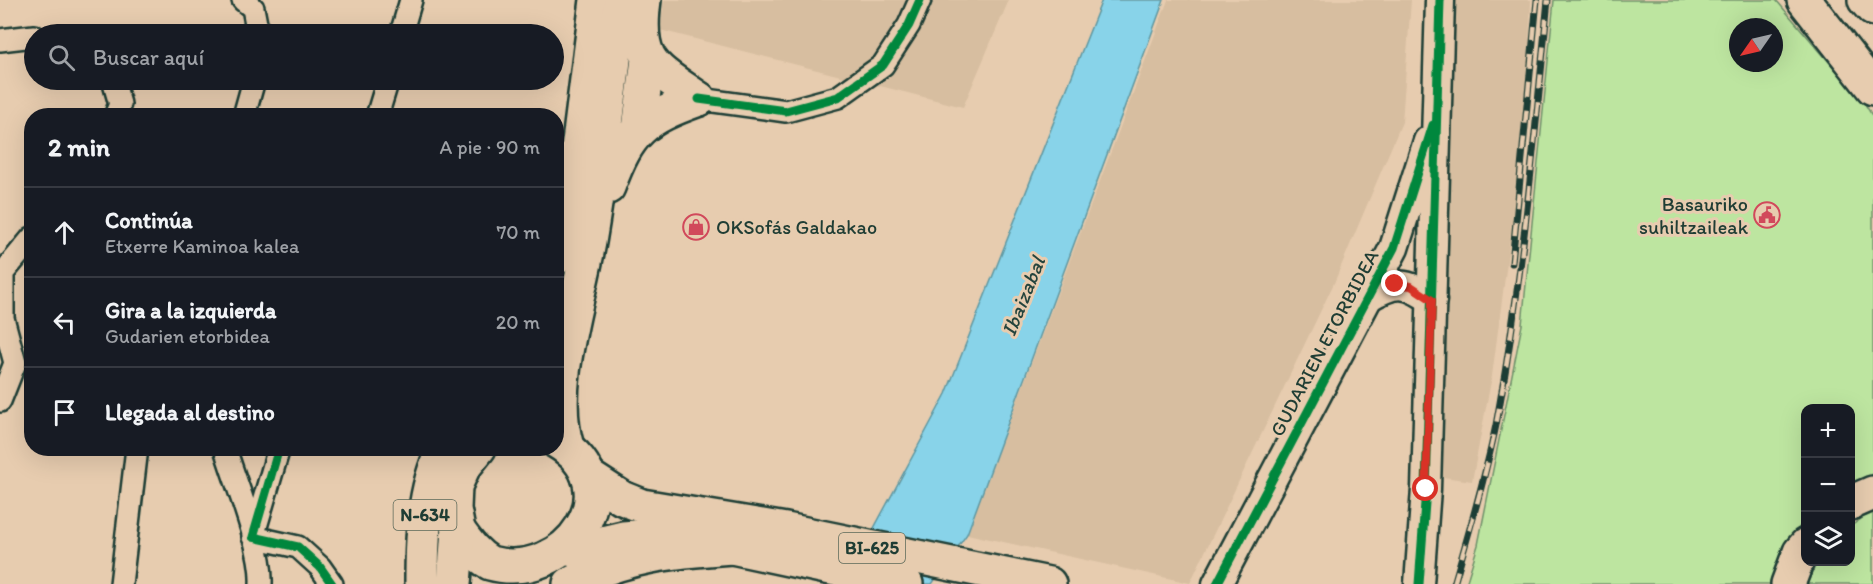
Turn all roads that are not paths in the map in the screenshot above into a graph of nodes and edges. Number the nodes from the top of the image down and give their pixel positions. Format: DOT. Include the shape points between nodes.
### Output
graph roads {
  1 [pos="243,0"];
  2 [pos="411,0"];
  3 [pos="597,0"];
  4 [pos="621,0"];
  5 [pos="644,0"];
  6 [pos="920,0"];
  7 [pos="1440,0"];
  8 [pos="1804,0"];
  9 [pos="1818,0"];
  10 [pos="1865,0"];
  11 [pos="1873,9"];
  12 [pos="256,24"];
  13 [pos="404,24"];
  14 [pos="24,37"];
  15 [pos="0,40"];
  16 [pos="648,59"];
  17 [pos="1873,63"];
  18 [pos="1873,88"];
  19 [pos="116,90"];
  20 [pos="251,90"];
  21 [pos="385,90"];
  22 [pos="699,99"];
  23 [pos="119,108"];
  24 [pos="246,108"];
  25 [pos="379,108"];
  26 [pos="1438,108"];
  27 [pos="639,129"];
  28 [pos="564,210"];
  29 [pos="590,240"];
  30 [pos="1434,240"];
  31 [pos="24,248"];
  32 [pos="1394,248"];
  33 [pos="1368,297"];
  34 [pos="1432,300"];
  35 [pos="564,374"];
  36 [pos="0,401"];
  37 [pos="564,446"];
  38 [pos="136,456"];
  39 [pos="228,456"];
  40 [pos="277,456"];
  41 [pos="441,456"];
  42 [pos="473,456"];
  43 [pos="588,476"];
  44 [pos="1873,493"];
  45 [pos="1855,501"];
  46 [pos="458,530"];
  47 [pos="253,537"];
  48 [pos="783,544"];
  49 [pos="732,548"];
  50 [pos="573,550"];
  51 [pos="1801,551"];
  52 [pos="527,578"];
  53 [pos="1420,583"];
  54 [pos="120,584"];
  55 [pos="261,584"];
  56 [pos="332,584"];
  57 [pos="422,584"];
  58 [pos="454,584"];
  59 [pos="570,584"];
  60 [pos="906,584"];
  61 [pos="1049,584"];
  62 [pos="1217,584"];
  63 [pos="1788,584"];
  1 -- 12 [label="street" via="253,8"];
  2 -- 13 [label="street"];
  3 -- 28 [label="main road" via="575,174"];
  4 -- 29 [label="main road"];
  5 -- 16 [label="main road" via="641,26"];
  6 -- 22 [label="street" via="883,65 838,96 786,111"];
  7 -- 26 [label="street"];
  8 -- 18 [label="main road"];
  9 -- 17 [label="main road"];
  10 -- 11 [label="main road"];
  14 -- 15 [label="street"];
  16 -- 22 [label="main road"];
  16 -- 27 [label="main road"];
  19 -- 23 [label="street"];
  20 -- 24 [label="street"];
  21 -- 25 [label="street"];
  22 -- 27 [label="main road" via="670,109"];
  26 -- 30 [label="street"];
  26 -- 32 [label="street, GUDARIEN ETORBIDEA"];
  27 -- 29 [label="main road" via="615,169"];
  29 -- 35 [label="main road"];
  30 -- 32 [label="street, GUDARIEN ETORBIDEA" via="1420,237"];
  30 -- 34 [label="street"];
  31 -- 36 [label="street" via="3,273 3,318 15,363"];
  32 -- 33 [label="street, GUDARIEN ETORBIDEA"];
  33 -- 34 [label="street, GUDARIEN ETORBIDEA" via="1395,284 1411,286"];
  33 -- 62 [label="street, GUDARIEN ETORBIDEA"];
  34 -- 53 [label="street"];
  37 -- 43 [label="main road" via="579,459"];
  38 -- 54 [label="street"];
  39 -- 47 [label="street"];
  40 -- 47 [label="street"];
  41 -- 57 [label="main road, N-634" via="424,519"];
  42 -- 46 [label="main road, N-634" via="455,486"];
  43 -- 48 [label="main road, BI-625" via="621,498 642,506"];
  43 -- 50 [label="main road" via="591,513"];
  44 -- 45 [label="main road"];
  46 -- 52 [label="main road, N-634" via="473,550 490,563"];
  46 -- 58 [label="main road, N-634"];
  47 -- 55 [label="street"];
  47 -- 56 [label="street" via="298,547"];
  48 -- 49 [label="main road, BI-625"];
  48 -- 60 [label="main road, BI-625"];
  48 -- 61 [label="main road, BI-625" via="959,565"];
  49 -- 50 [label="main road, BI-625" via="663,536 623,538"];
  49 -- 59 [label="main road, BI-625" via="651,555 606,567"];
  50 -- 52 [label="main road, N-634"];
  51 -- 63 [label="main road"];
}
